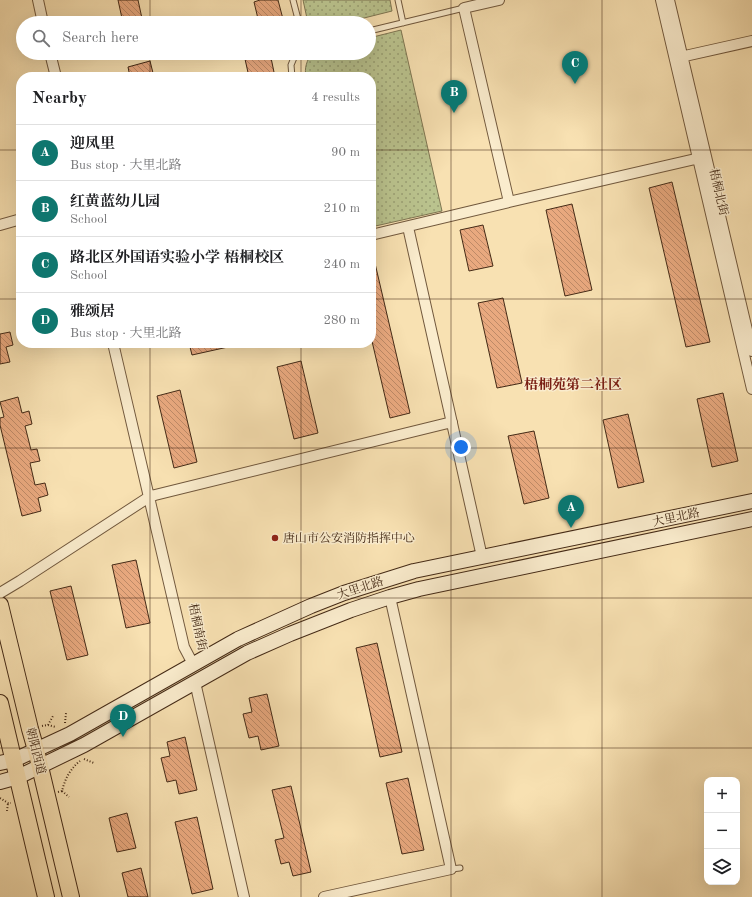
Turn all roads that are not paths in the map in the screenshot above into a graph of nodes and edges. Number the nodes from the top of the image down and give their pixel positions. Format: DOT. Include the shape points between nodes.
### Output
graph roads {
  1 [pos="32,0"];
  2 [pos="38,0"];
  3 [pos="293,0"];
  4 [pos="398,0"];
  5 [pos="499,0"];
  6 [pos="661,0"];
  7 [pos="669,0"];
  8 [pos="464,8"];
  9 [pos="36,16"];
  10 [pos="41,16"];
  11 [pos="296,16"];
  12 [pos="403,23"];
  13 [pos="376,29"];
  14 [pos="752,41"];
  15 [pos="678,58"];
  16 [pos="46,60"];
  17 [pos="52,60"];
  18 [pos="293,60"];
  19 [pos="49,72"];
  20 [pos="55,72"];
  21 [pos="292,72"];
  22 [pos="702,157"];
  23 [pos="508,202"];
  24 [pos="16,220"];
  25 [pos="0,225"];
  26 [pos="408,227"];
  27 [pos="376,234"];
  28 [pos="113,348"];
  29 [pos="120,348"];
  30 [pos="752,351"];
  31 [pos="752,389"];
  32 [pos="452,422"];
  33 [pos="152,496"];
  34 [pos="752,501"];
  35 [pos="752,520"];
  36 [pos="482,557"];
  37 [pos="0,593"];
  38 [pos="390,597"];
  39 [pos="0,605"];
  40 [pos="192,664"];
  41 [pos="195,682"];
  42 [pos="0,703"];
  43 [pos="36,750"];
  44 [pos="7,762"];
  45 [pos="40,767"];
  46 [pos="18,777"];
  47 [pos="0,782"];
  48 [pos="46,897"];
  49 [pos="71,897"];
  50 [pos="244,897"];
  51 [pos="324,897"];
  1 -- 9 [label="street"];
  2 -- 10 [label="street"];
  3 -- 11 [label="lane"];
  4 -- 12 [label="lane"];
  5 -- 8 [label="street"];
  6 -- 15 [label="street, 梧桐北街"];
  7 -- 15 [label="street, 梧桐北街"];
  8 -- 12 [label="lane"];
  8 -- 23 [label="street"];
  12 -- 13 [label="lane"];
  14 -- 15 [label="street"];
  15 -- 22 [label="street, 梧桐北街"];
  16 -- 19 [label="street"];
  17 -- 20 [label="street"];
  18 -- 21 [label="lane"];
  22 -- 23 [label="street"];
  22 -- 30 [label="street, 梧桐北街"];
  22 -- 31 [label="street, 梧桐北街"];
  23 -- 26 [label="street"];
  24 -- 25 [label="street"];
  26 -- 27 [label="street"];
  26 -- 32 [label="street"];
  28 -- 33 [label="street, 梧桐南街"];
  29 -- 33 [label="street, 梧桐南街"];
  32 -- 33 [label="street"];
  32 -- 36 [label="street"];
  33 -- 37 [label="street"];
  33 -- 40 [label="street, 梧桐南街" via="190,644"];
  34 -- 36 [label="main road, 大里北路"];
  35 -- 38 [label="main road, 大里北路"];
  36 -- 40 [label="main road, 大里北路" via="414,571 344,593 238,638"];
  38 -- 41 [label="main road, 大里北路" via="290,634 247,653"];
  38 -- 51 [label="street" via="456,869"];
  39 -- 43 [label="main road, 朝阳西道"];
  40 -- 43 [label="main road, 大里北路" via="70,734"];
  41 -- 45 [label="main road, 大里北路"];
  41 -- 50 [label="street"];
  42 -- 44 [label="main road, 朝阳西道"];
  43 -- 44 [label="main road, 大里北路"];
  43 -- 45 [label="main road, 朝阳西道"];
  44 -- 46 [label="main road, 朝阳西道"];
  45 -- 46 [label="main road, 大里北路"];
  45 -- 49 [label="main road, 朝阳西道"];
  46 -- 47 [label="main road, 大里北路"];
  46 -- 48 [label="main road, 朝阳西道"];
}
